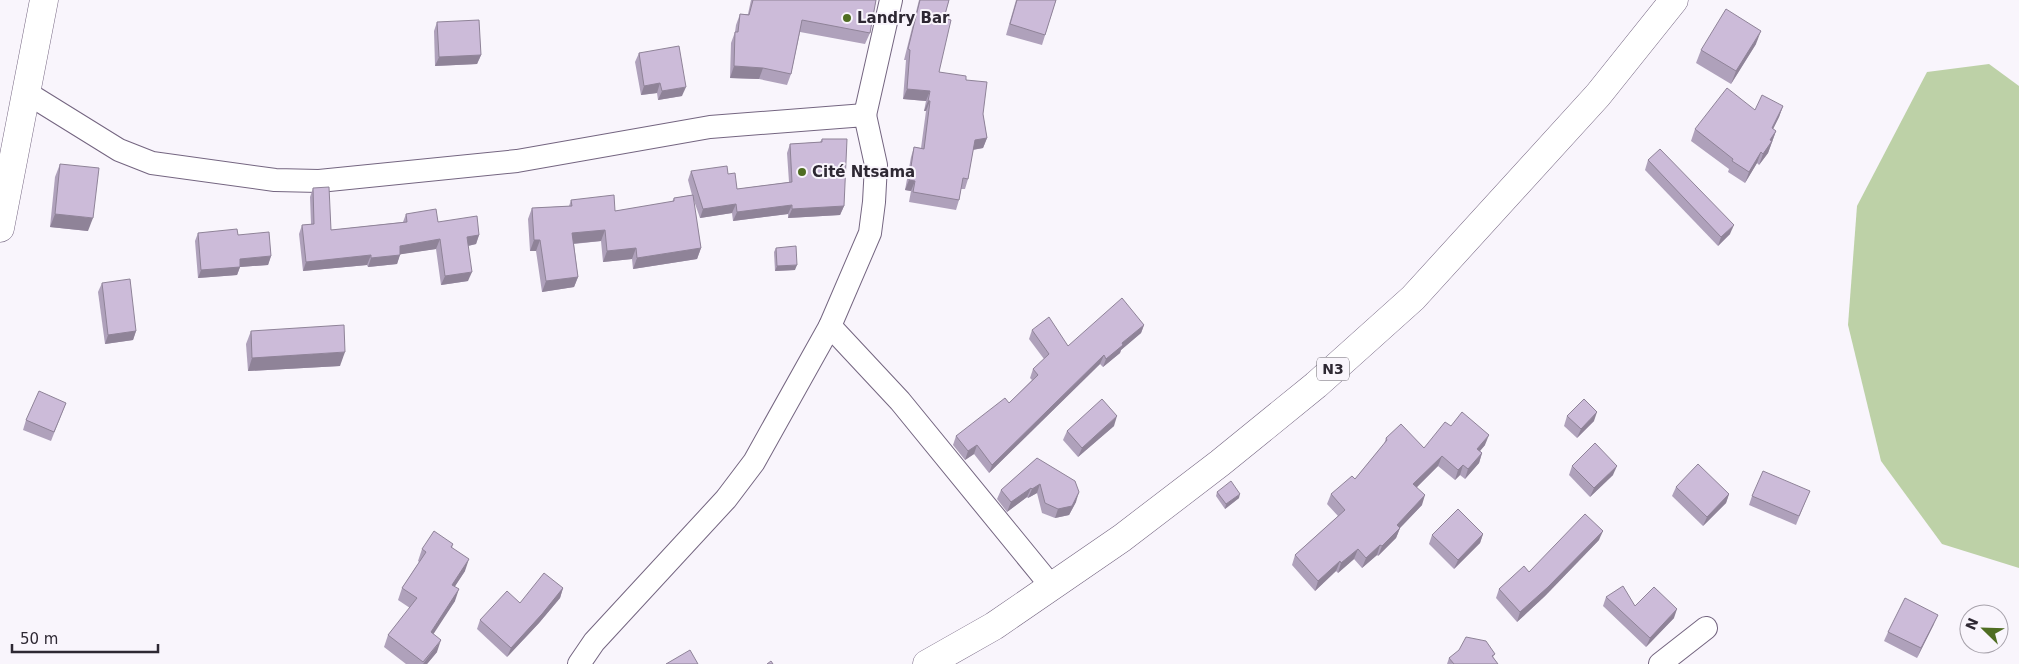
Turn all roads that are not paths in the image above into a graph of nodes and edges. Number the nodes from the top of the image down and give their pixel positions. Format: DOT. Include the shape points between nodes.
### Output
graph roads {
  1 [pos="44,0"];
  2 [pos="891,0"];
  3 [pos="1674,0"];
  4 [pos="27,93"];
  5 [pos="865,115"];
  6 [pos="0,228"];
  7 [pos="830,326"];
  8 [pos="1052,587"];
  9 [pos="1706,628"];
  10 [pos="579,664"];
  11 [pos="927,664"];
  12 [pos="1660,664"];
  1 -- 4 [label="main road"];
  2 -- 5 [label="street"];
  3 -- 8 [label="main road, N3" via="1598,95 1413,298 1220,463"];
  4 -- 5 [label="street" via="119,150 152,163 275,180 319,181 517,161 710,127"];
  4 -- 6 [label="main road"];
  5 -- 7 [label="street" via="876,165 870,233"];
  7 -- 8 [label="street" via="912,415"];
  7 -- 10 [label="street" via="754,462 726,499 594,642"];
  8 -- 11 [label="main road, N3" via="994,626"];
  9 -- 12 [label="street"];
}
